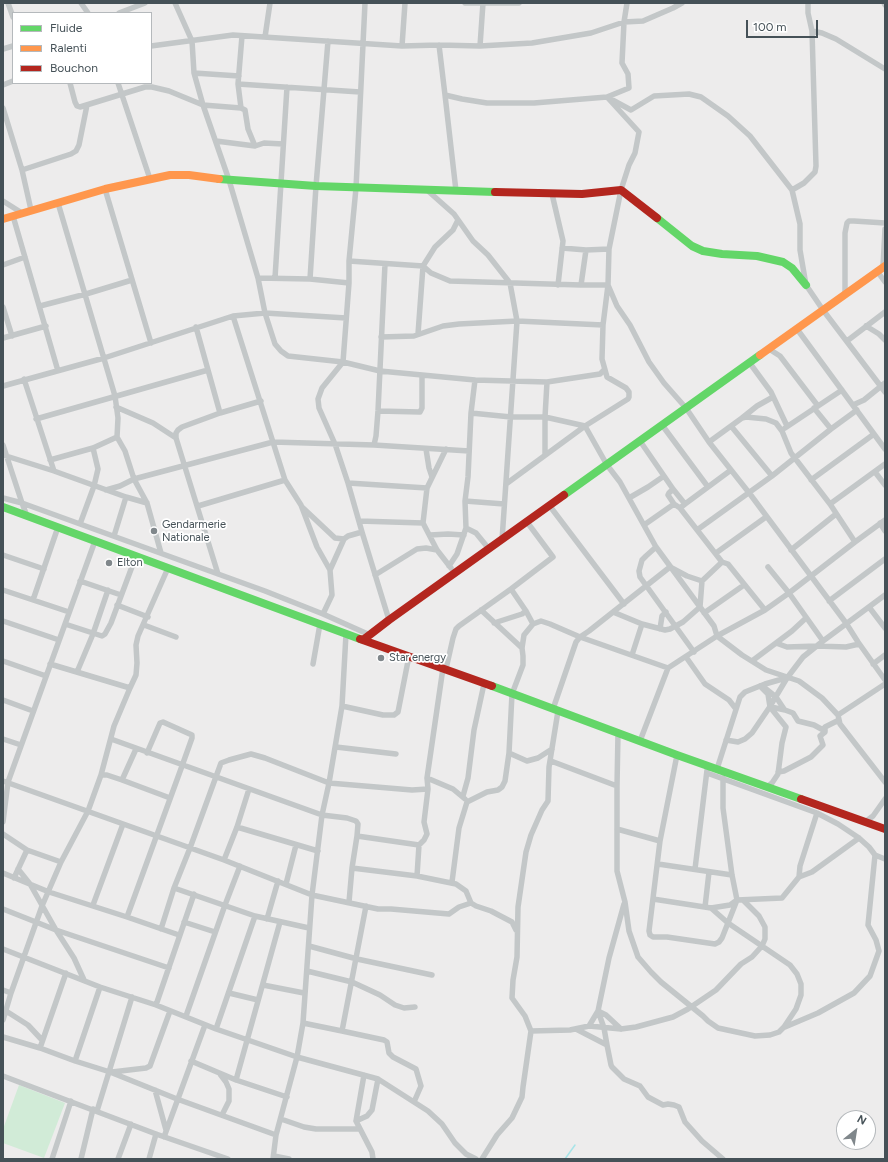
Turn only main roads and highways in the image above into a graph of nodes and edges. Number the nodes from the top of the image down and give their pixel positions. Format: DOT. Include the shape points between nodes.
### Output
graph roads {
  1 [pos="3,217"];
  2 [pos="882,268"];
  3 [pos="806,285"];
  4 [pos="3,507"];
  5 [pos="367,638"];
  6 [pos="885,829"];
  1 -- 3 [label="main road" via="104,189 170,175 356,188 552,194 622,190 692,246 703,251 757,256 783,262 792,268"];
  2 -- 5 [label="main road"];
  4 -- 5 [label="main road" via="346,634"];
  5 -- 6 [label="main road" via="409,656 677,755 707,769 717,769"];
}
